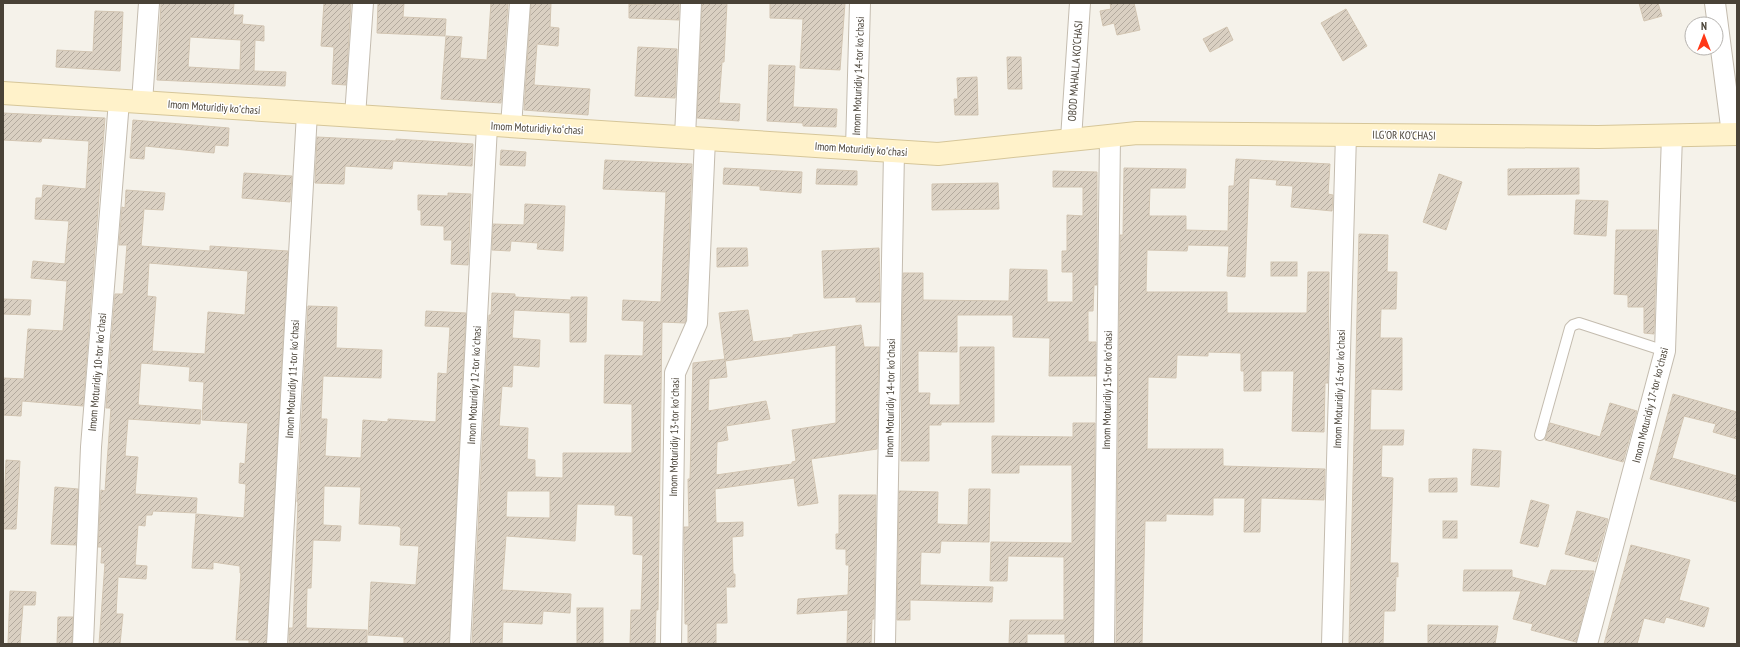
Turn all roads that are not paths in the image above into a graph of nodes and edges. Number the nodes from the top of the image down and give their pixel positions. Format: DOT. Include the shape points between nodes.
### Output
graph roads {
  1 [pos="149,3"];
  2 [pos="363,3"];
  3 [pos="520,3"];
  4 [pos="691,3"];
  5 [pos="860,3"];
  6 [pos="1080,3"];
  7 [pos="1715,3"];
  8 [pos="3,93"];
  9 [pos="119,101"];
  10 [pos="142,102"];
  11 [pos="307,113"];
  12 [pos="355,116"];
  13 [pos="487,126"];
  14 [pos="511,126"];
  15 [pos="1346,134"];
  16 [pos="1734,134"];
  17 [pos="1672,135"];
  18 [pos="1110,136"];
  19 [pos="695,138"];
  20 [pos="1071,139"];
  21 [pos="856,148"];
  22 [pos="894,151"];
  23 [pos="1665,351"];
  24 [pos="1540,435"];
  25 [pos="83,644"];
  26 [pos="277,644"];
  27 [pos="460,644"];
  28 [pos="671,644"];
  29 [pos="885,644"];
  30 [pos="1104,644"];
  31 [pos="1332,644"];
  32 [pos="1587,644"];
  1 -- 10 [label="street"];
  2 -- 12 [label="street"];
  3 -- 14 [label="street"];
  4 -- 19 [label="street, Imom Moturidiy 13-tor koʻchasi"];
  5 -- 21 [label="street, Imom Moturidiy 14-tor koʻchasi"];
  6 -- 20 [label="street, OBOD MAHALLA KO‘CHASI"];
  7 -- 16 [label="street"];
  8 -- 9 [label="street, Imom Moturidiy koʻchasi"];
  9 -- 10 [label="street, Imom Moturidiy koʻchasi"];
  9 -- 25 [label="street, Imom Moturidiy 10-tor koʻchasi" via="91,447"];
  10 -- 11 [label="street, Imom Moturidiy koʻchasi"];
  11 -- 12 [label="street, Imom Moturidiy koʻchasi"];
  11 -- 26 [label="street, Imom Moturidiy 11-tor koʻchasi"];
  12 -- 13 [label="street, Imom Moturidiy koʻchasi"];
  13 -- 14 [label="street, Imom Moturidiy koʻchasi"];
  13 -- 27 [label="street, Imom Moturidiy 12-tor koʻchasi"];
  14 -- 19 [label="street, Imom Moturidiy koʻchasi"];
  15 -- 17 [label="street, ILG'OR KO'CHASI" via="1598,137"];
  15 -- 18 [label="street, ILG'OR KO'CHASI" via="1137,133"];
  15 -- 31 [label="street, Imom Moturidiy 16-tor koʻchasi"];
  16 -- 17 [label="street, ILG'OR KO'CHASI"];
  17 -- 23 [label="street, Imom Moturidiy 17-tor koʻchasi"];
  18 -- 20 [label="street, ILG'OR KO'CHASI"];
  18 -- 30 [label="street, Imom Moturidiy 15-tor koʻchasi"];
  19 -- 21 [label="street, Imom Moturidiy koʻchasi"];
  19 -- 28 [label="street, Imom Moturidiy 13-tor koʻchasi" via="697,322 675,373"];
  20 -- 22 [label="street, Imom Moturidiy koʻchasi" via="938,154"];
  21 -- 22 [label="street, Imom Moturidiy koʻchasi"];
  22 -- 29 [label="street, Imom Moturidiy 14-tor koʻchasi"];
  23 -- 24 [label="lane" via="1579,323 1573,324"];
  23 -- 32 [label="street, Imom Moturidiy 17-tor koʻchasi"];
}
